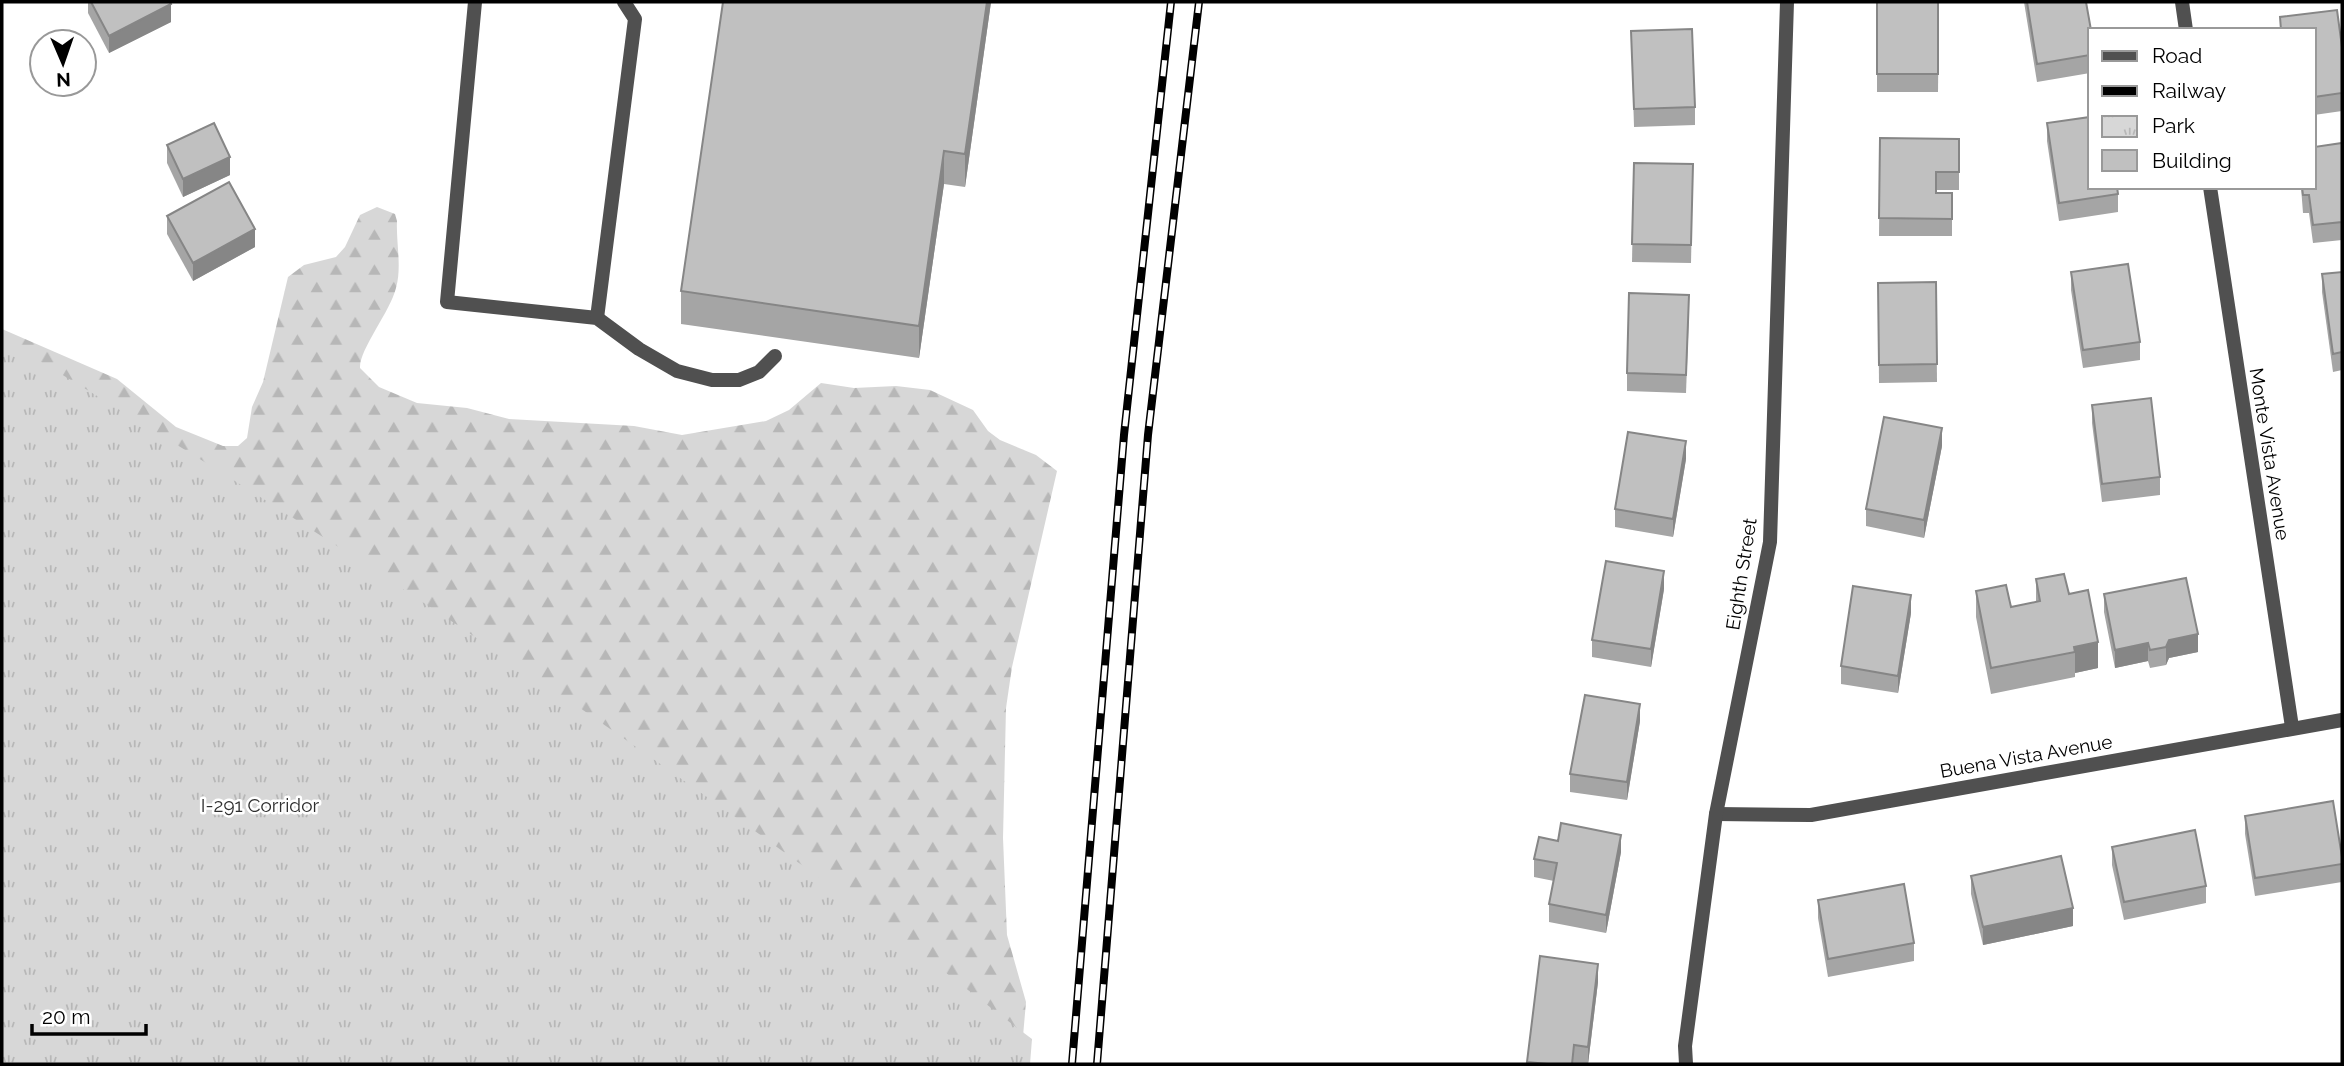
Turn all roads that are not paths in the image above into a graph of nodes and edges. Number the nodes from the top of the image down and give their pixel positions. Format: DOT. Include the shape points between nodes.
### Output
graph roads {
  1 [pos="475,2"];
  2 [pos="624,2"];
  3 [pos="1787,2"];
  4 [pos="2182,2"];
  5 [pos="2186,28"];
  6 [pos="2210,189"];
  7 [pos="597,318"];
  8 [pos="775,356"];
  9 [pos="2342,720"];
  10 [pos="2292,727"];
  11 [pos="1716,814"];
  12 [pos="1686,1064"];
  1 -- 7 [label="street" via="447,302"];
  2 -- 7 [label="street" via="635,19"];
  3 -- 11 [label="street, Eighth Street" via="1770,542"];
  4 -- 5 [label="street"];
  6 -- 10 [label="street, Monte Vista Avenue"];
  7 -- 8 [label="street" via="677,371 712,380 739,380 759,372"];
  9 -- 10 [label="street, Buena Vista Avenue"];
  10 -- 11 [label="street, Buena Vista Avenue" via="1811,816"];
  11 -- 12 [label="street, Eighth Street"];
}
